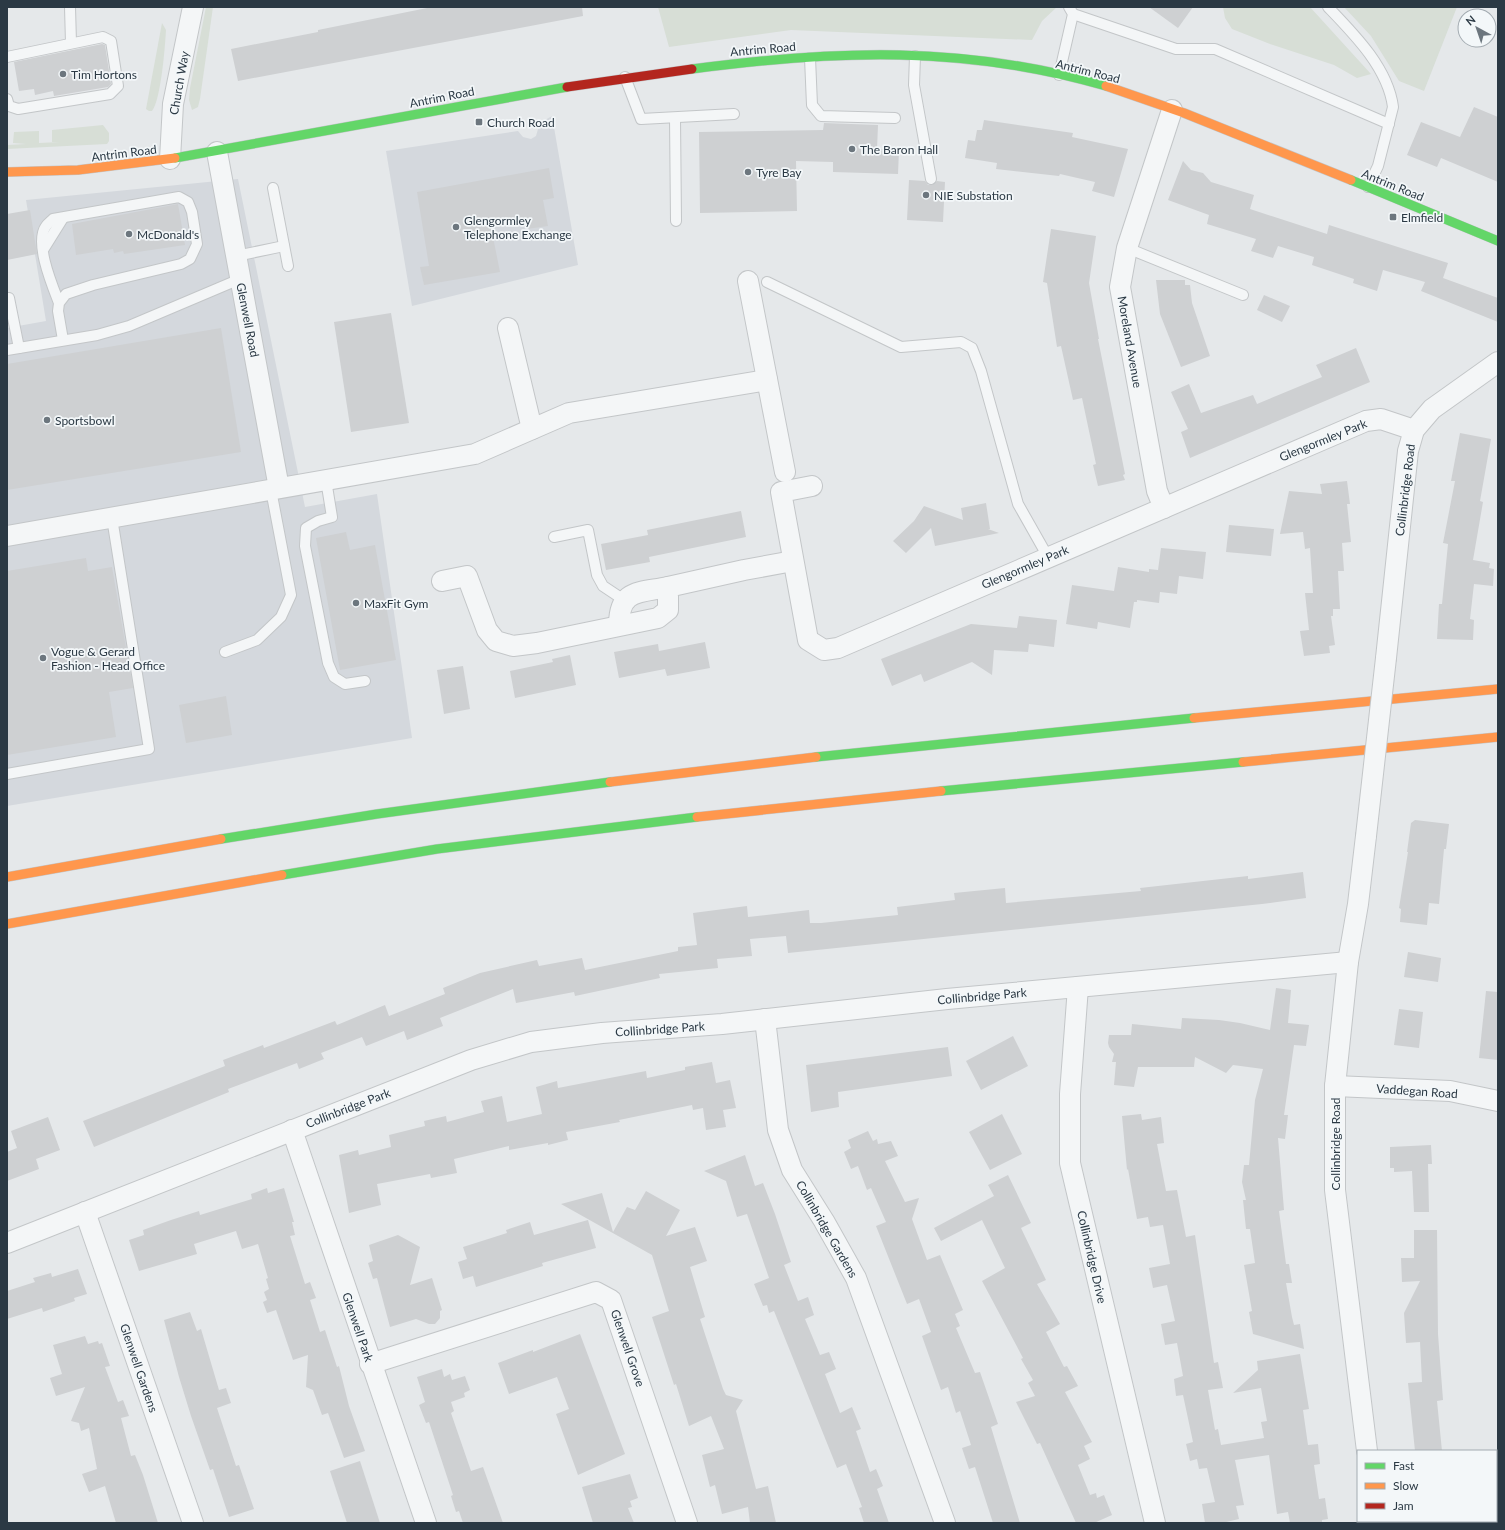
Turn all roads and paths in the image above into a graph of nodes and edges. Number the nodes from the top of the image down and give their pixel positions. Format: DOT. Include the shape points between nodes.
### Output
graph roads {
  1 [pos="70,7"];
  2 [pos="193,7"];
  3 [pos="1328,7"];
  4 [pos="1071,11"];
  5 [pos="71,43"];
  6 [pos="915,56"];
  7 [pos="7,57"];
  8 [pos="810,58"];
  9 [pos="1059,75"];
  10 [pos="625,77"];
  11 [pos="7,99"];
  12 [pos="1172,110"];
  13 [pos="734,114"];
  14 [pos="675,118"];
  15 [pos="895,118"];
  16 [pos="1389,124"];
  17 [pos="217,152"];
  18 [pos="170,159"];
  19 [pos="7,172"];
  20 [pos="931,179"];
  21 [pos="1368,187"];
  22 [pos="274,188"];
  23 [pos="676,221"];
  24 [pos="1498,240"];
  25 [pos="284,246"];
  26 [pos="1127,248"];
  27 [pos="236,256"];
  28 [pos="288,266"];
  29 [pos="240,279"];
  30 [pos="748,282"];
  31 [pos="767,282"];
  32 [pos="1243,295"];
  33 [pos="9,298"];
  34 [pos="59,302"];
  35 [pos="508,328"];
  36 [pos="63,340"];
  37 [pos="19,348"];
  38 [pos="7,350"];
  39 [pos="1498,362"];
  40 [pos="767,380"];
  41 [pos="532,429"];
  42 [pos="1414,430"];
  43 [pos="785,472"];
  44 [pos="326,480"];
  45 [pos="812,486"];
  46 [pos="275,489"];
  47 [pos="1164,508"];
  48 [pos="112,518"];
  49 [pos="7,536"];
  50 [pos="554,537"];
  51 [pos="1048,557"];
  52 [pos="794,561"];
  53 [pos="442,581"];
  54 [pos="668,587"];
  55 [pos="624,600"];
  56 [pos="619,626"];
  57 [pos="225,652"];
  58 [pos="365,681"];
  59 [pos="1498,689"];
  60 [pos="1498,737"];
  61 [pos="7,774"];
  62 [pos="7,877"];
  63 [pos="7,924"];
  64 [pos="1348,962"];
  65 [pos="1078,987"];
  66 [pos="765,1020"];
  67 [pos="1335,1086"];
  68 [pos="1498,1101"];
  69 [pos="292,1130"];
  70 [pos="85,1212"];
  71 [pos="7,1244"];
  72 [pos="370,1364"];
  73 [pos="1367,1450"];
  74 [pos="192,1523"];
  75 [pos="426,1523"];
  76 [pos="687,1523"];
  77 [pos="945,1523"];
  78 [pos="1155,1523"];
  1 -- 5 [label="lane"];
  2 -- 18 [label="street, Church Way" via="173,104"];
  3 -- 16 [label="lane" via="1364,45 1386,83 1393,107"];
  4 -- 9 [label="lane"];
  4 -- 16 [label="lane" via="1176,49 1215,49"];
  5 -- 7 [label="lane"];
  5 -- 11 [label="lane" via="103,37 112,41 118,86 110,94 18,109 9,106"];
  6 -- 8 [label="main road, Antrim Road" via="851,54"];
  6 -- 9 [label="main road, Antrim Road" via="966,59"];
  6 -- 20 [label="lane" via="914,85"];
  8 -- 10 [label="main road, Antrim Road" via="764,59"];
  8 -- 15 [label="lane" via="812,105 821,116"];
  9 -- 12 [label="main road, Antrim Road" via="1116,89"];
  10 -- 14 [label="lane" via="641,119"];
  10 -- 17 [label="main road, Antrim Road"];
  12 -- 21 [label="main road, Antrim Road"];
  12 -- 26 [label="street, Moreland Avenue"];
  13 -- 14 [label="lane"];
  14 -- 23 [label="lane"];
  16 -- 21 [label="lane" via="1378,166"];
  17 -- 18 [label="main road, Antrim Road"];
  17 -- 27 [label="street, Glenwell Road"];
  18 -- 19 [label="main road, Antrim Road" via="89,169"];
  21 -- 24 [label="main road, Antrim Road"];
  22 -- 25 [label="lane"];
  25 -- 27 [label="lane"];
  25 -- 28 [label="lane"];
  26 -- 32 [label="lane"];
  26 -- 47 [label="street, Moreland Avenue" via="1120,287 1157,491"];
  27 -- 29 [label="street, Glenwell Road"];
  29 -- 36 [label="lane" via="129,326 97,335"];
  29 -- 46 [label="street, Glenwell Road"];
  30 -- 40 [label="street"];
  31 -- 51 [label="lane" via="901,347 961,342 972,348 981,371 1018,504"];
  33 -- 37 [label="lane"];
  34 -- 34 [label="lane" via="50,280 42,235 53,219 179,197 188,202 197,244 190,258 181,264 66,294"];
  34 -- 36 [label="lane"];
  35 -- 41 [label="street"];
  36 -- 37 [label="lane"];
  37 -- 38 [label="lane"];
  39 -- 42 [label="street, Collinbridge Road" via="1432,409"];
  40 -- 41 [label="street" via="568,413"];
  40 -- 43 [label="street"];
  41 -- 44 [label="street" via="475,454"];
  42 -- 47 [label="street, Glengormley Park" via="1381,419 1366,421"];
  42 -- 64 [label="street, Collinbridge Road, bridge" via="1408,451 1366,836"];
  44 -- 46 [label="street"];
  44 -- 58 [label="lane" via="332,517 318,520 306,528 305,546 328,663 334,677 345,684"];
  45 -- 52 [label="street, Glengormley Park" via="781,492"];
  46 -- 48 [label="street"];
  46 -- 57 [label="lane" via="291,595 281,617 257,640"];
  47 -- 51 [label="street, Glengormley Park"];
  48 -- 49 [label="street"];
  48 -- 61 [label="lane" via="149,748"];
  50 -- 55 [label="lane" via="588,530 597,575 603,586"];
  51 -- 52 [label="street, Glengormley Park" via="838,648 824,650 808,640"];
  52 -- 54 [label="street"];
  53 -- 56 [label="street" via="467,576 487,630 496,641 513,646"];
  54 -- 55 [label="street" via="638,593"];
  54 -- 56 [label="street" via="668,610 658,618"];
  55 -- 56 [label="street" via="619,611"];
  59 -- 62 [label="main road" via="940,744 536,791 294,827"];
  60 -- 63 [label="main road" via="906,794 627,824 437,849"];
  64 -- 65 [label="street, Collinbridge Park"];
  64 -- 67 [label="street, Collinbridge Road"];
  65 -- 66 [label="street, Collinbridge Park"];
  65 -- 78 [label="street, Collinbridge Drive" via="1070,1094 1070,1163"];
  66 -- 69 [label="street, Collinbridge Park" via="602,1033 531,1042 471,1060"];
  66 -- 77 [label="street, Collinbridge Gardens" via="778,1130 792,1170 856,1278"];
  67 -- 68 [label="street, Vaddegan Road" via="1450,1091"];
  67 -- 73 [label="street, Collinbridge Road" via="1335,1190"];
  69 -- 70 [label="street, Collinbridge Park"];
  69 -- 72 [label="street, Glenwell Park"];
  70 -- 71 [label="street, Collinbridge Park"];
  70 -- 74 [label="street, Glenwell Gardens"];
  72 -- 75 [label="street, Glenwell Park"];
  72 -- 76 [label="street, Glenwell Grove" via="596,1292 611,1300"];
}
